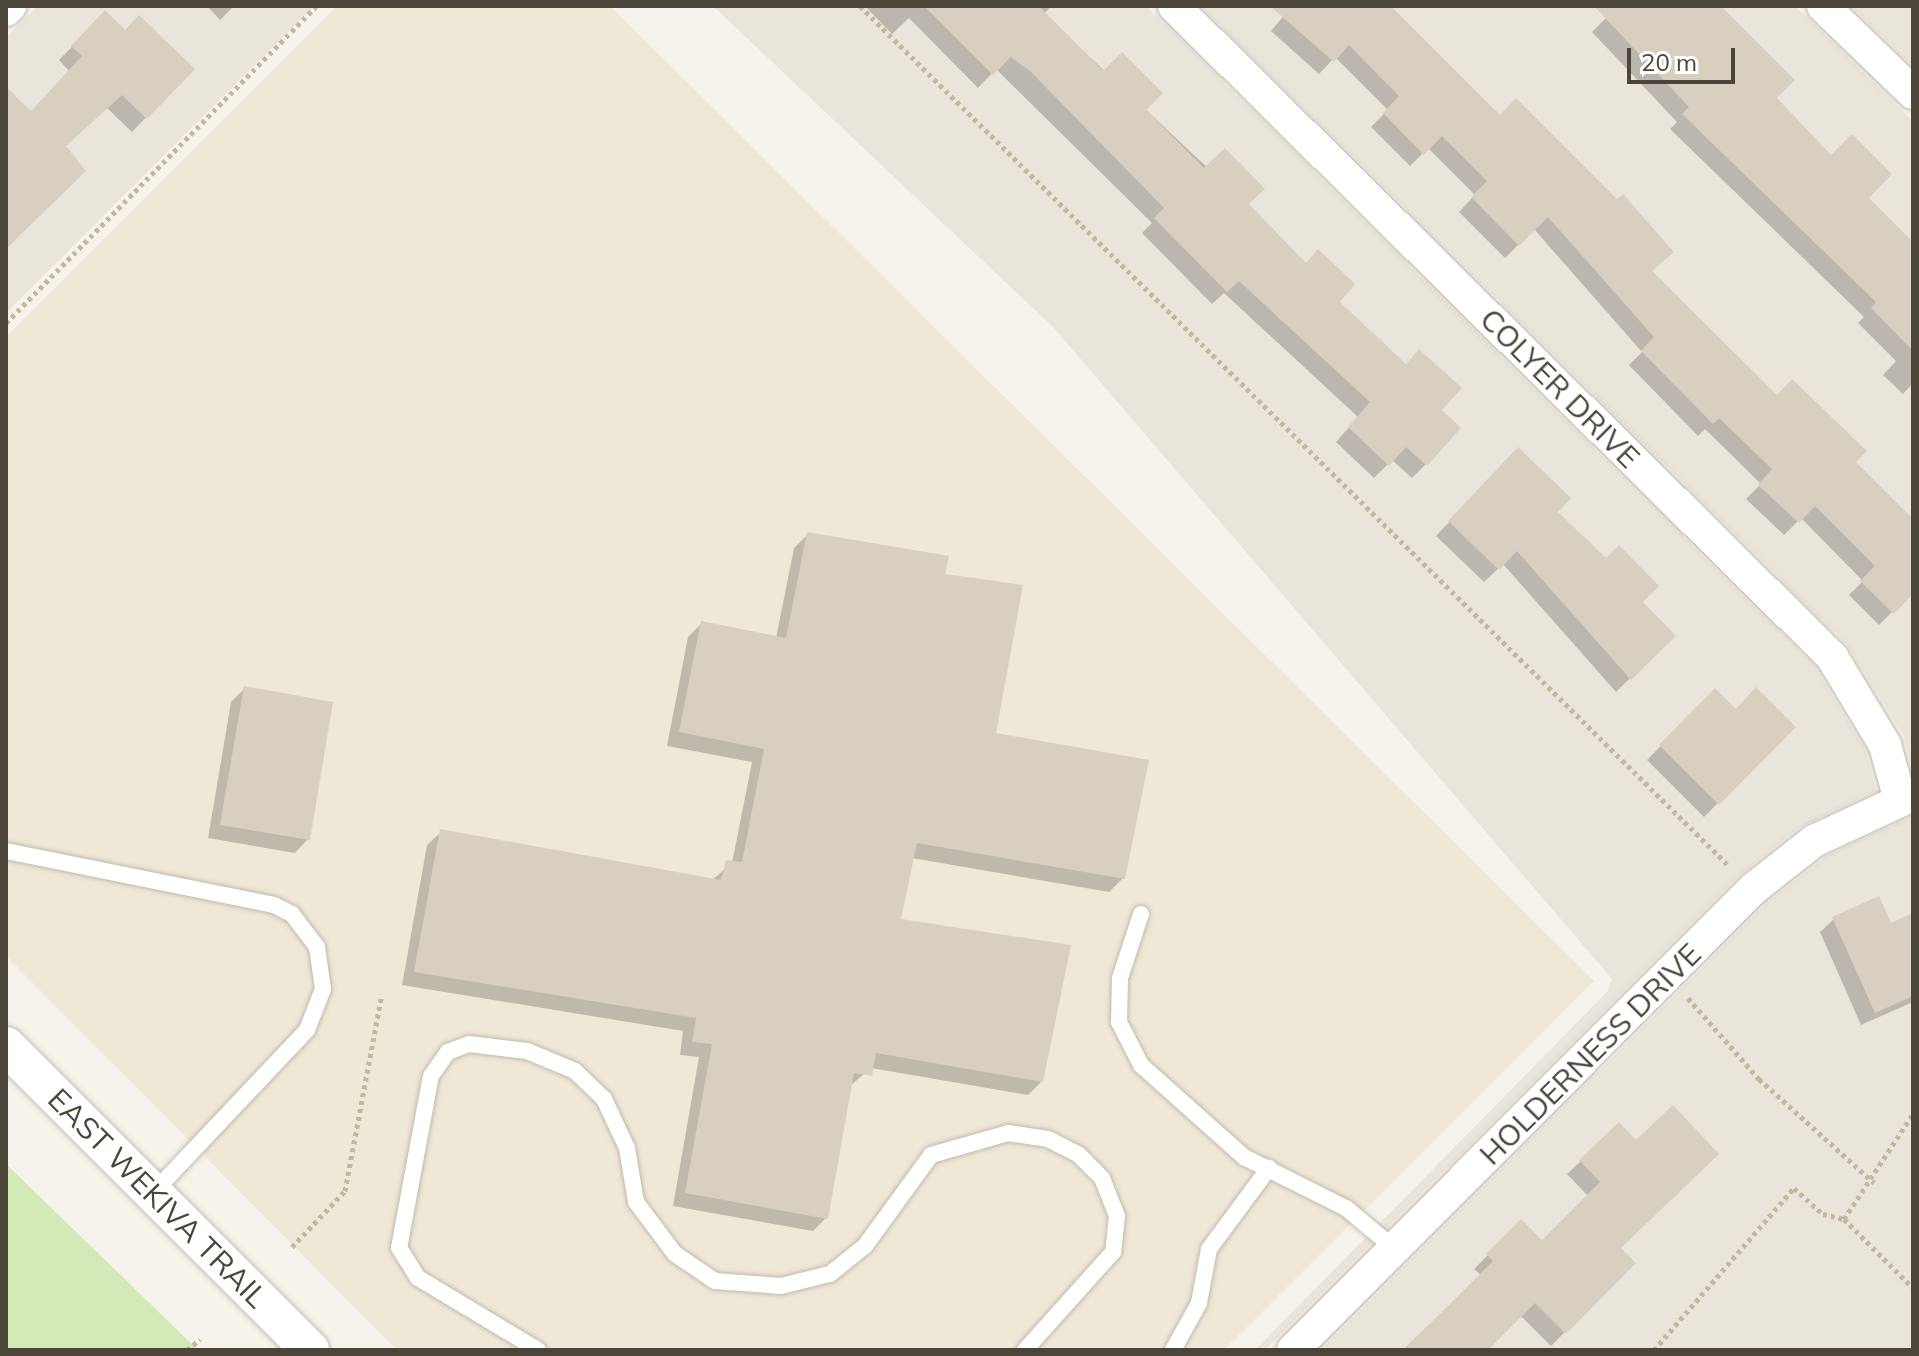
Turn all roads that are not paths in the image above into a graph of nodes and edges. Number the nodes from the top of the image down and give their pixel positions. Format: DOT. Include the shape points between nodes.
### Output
graph roads {
  1 [pos="1174,6"];
  2 [pos="1823,6"];
  3 [pos="1913,93"];
  4 [pos="1906,798"];
  5 [pos="6,851"];
  6 [pos="1141,914"];
  7 [pos="6,1046"];
  8 [pos="1269,1168"];
  9 [pos="153,1193"];
  10 [pos="1395,1249"];
  11 [pos="310,1350"];
  12 [pos="538,1350"];
  13 [pos="1025,1350"];
  14 [pos="1173,1350"];
  15 [pos="1293,1350"];
  1 -- 4 [label="street, COLYER DRIVE" via="1832,657 1885,745"];
  2 -- 3 [label="street"];
  4 -- 10 [label="street, HOLDERNESS DRIVE" via="1814,841 1753,889"];
  5 -- 9 [label="lane" via="274,905 292,914 317,947 323,989 307,1030"];
  6 -- 8 [label="lane" via="1120,978 1119,1022 1141,1065 1216,1134"];
  7 -- 9 [label="street, EAST WEKIVA TRAIL"];
  8 -- 10 [label="lane" via="1346,1208"];
  8 -- 14 [label="lane" via="1209,1249 1199,1303"];
  9 -- 11 [label="street, EAST WEKIVA TRAIL"];
  10 -- 15 [label="street, HOLDERNESS DRIVE"];
  12 -- 13 [label="lane" via="418,1278 399,1248 431,1076 448,1052 469,1044 527,1051 575,1071 604,1099 627,1148 636,1202 675,1254 715,1281 781,1286 830,1274 865,1246 931,1155 945,1150 1008,1133 1048,1139 1079,1155 1102,1178 1117,1216 1113,1252"];
}
